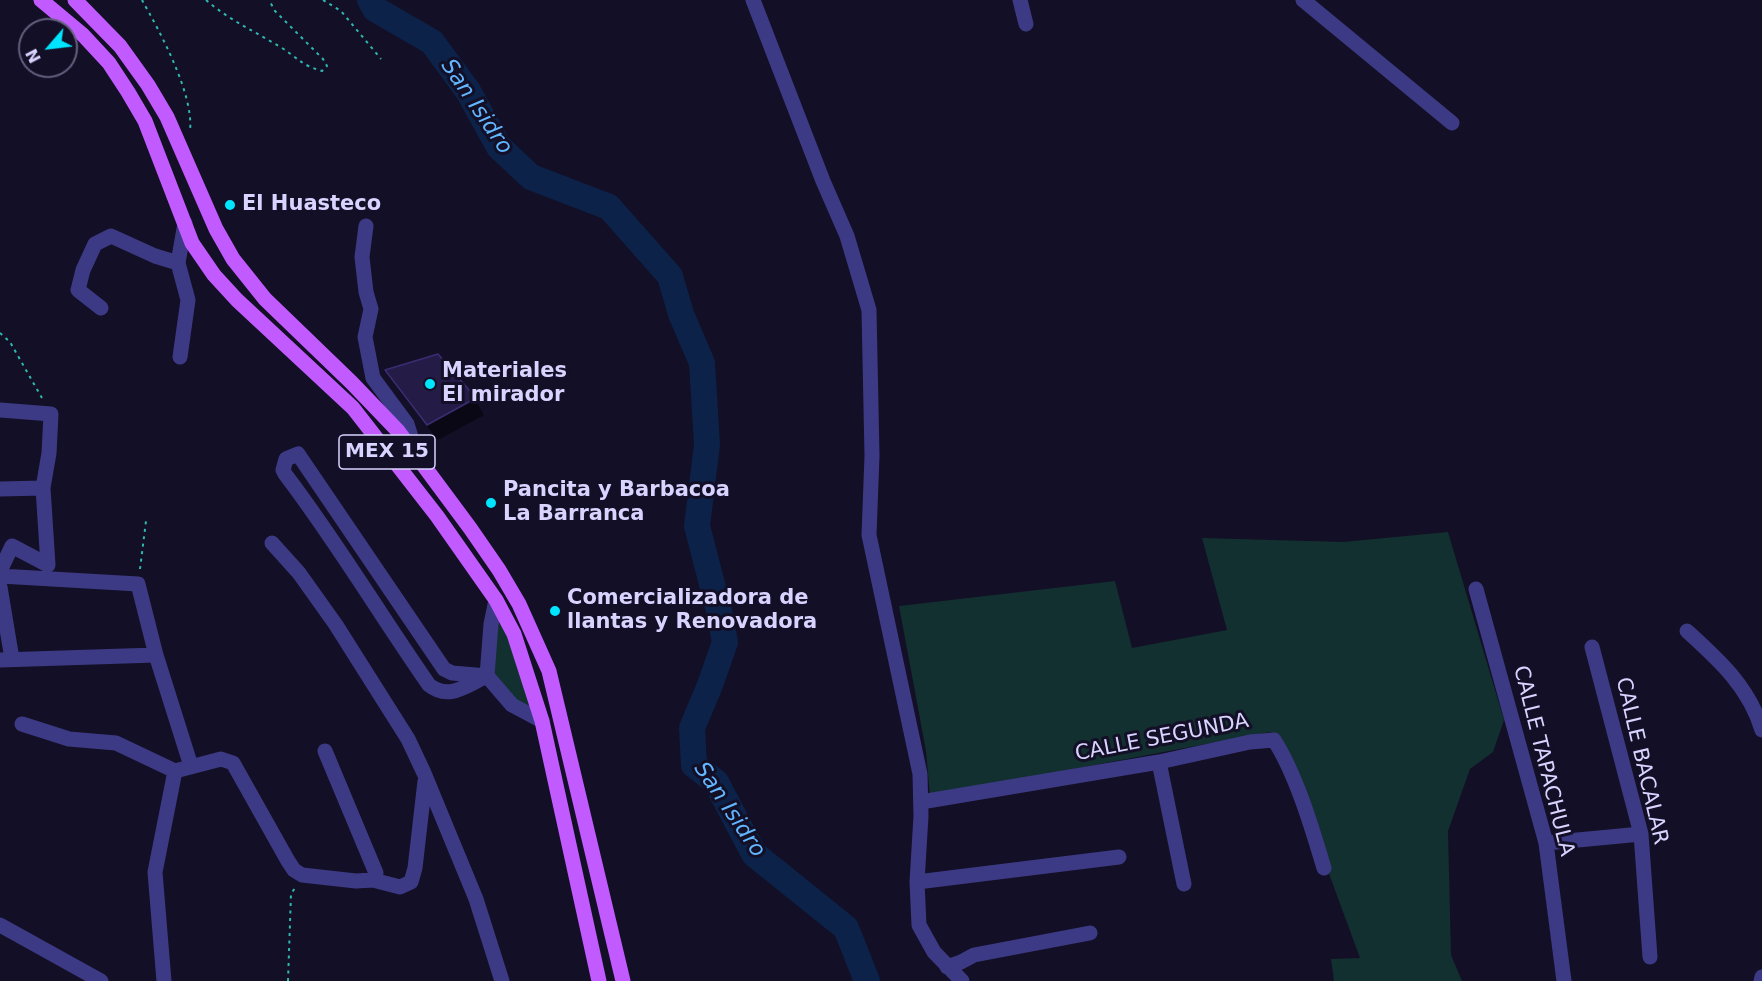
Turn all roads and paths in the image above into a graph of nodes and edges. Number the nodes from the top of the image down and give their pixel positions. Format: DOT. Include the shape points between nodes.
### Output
graph roads {
  1 [pos="41,0"];
  2 [pos="75,0"];
  3 [pos="142,0"];
  4 [pos="206,0"];
  5 [pos="269,0"];
  6 [pos="323,0"];
  7 [pos="753,0"];
  8 [pos="1020,0"];
  9 [pos="1303,0"];
  10 [pos="1026,24"];
  11 [pos="381,59"];
  12 [pos="1452,123"];
  13 [pos="190,132"];
  14 [pos="185,223"];
  15 [pos="366,226"];
  16 [pos="178,263"];
  17 [pos="100,308"];
  18 [pos="0,333"];
  19 [pos="180,357"];
  20 [pos="0,410"];
  21 [pos="51,414"];
  22 [pos="417,456"];
  23 [pos="43,488"];
  24 [pos="0,489"];
  25 [pos="146,521"];
  26 [pos="346,524"];
  27 [pos="330,535"];
  28 [pos="272,543"];
  29 [pos="0,573"];
  30 [pos="138,584"];
  31 [pos="0,587"];
  32 [pos="1476,590"];
  33 [pos="496,600"];
  34 [pos="409,620"];
  35 [pos="1687,631"];
  36 [pos="392,632"];
  37 [pos="1592,647"];
  38 [pos="156,655"];
  39 [pos="6,660"];
  40 [pos="487,676"];
  41 [pos="542,721"];
  42 [pos="22,724"];
  43 [pos="1762,730"];
  44 [pos="325,751"];
  45 [pos="1159,762"];
  46 [pos="191,766"];
  47 [pos="175,771"];
  48 [pos="425,776"];
  49 [pos="921,802"];
  50 [pos="1641,834"];
  51 [pos="1546,843"];
  52 [pos="1119,857"];
  53 [pos="1324,868"];
  54 [pos="302,875"];
  55 [pos="373,879"];
  56 [pos="917,882"];
  57 [pos="1184,884"];
  58 [pos="0,925"];
  59 [pos="1090,933"];
  60 [pos="1650,957"];
  61 [pos="947,967"];
  62 [pos="101,981"];
  63 [pos="164,981"];
  64 [pos="288,981"];
  65 [pos="502,981"];
  66 [pos="599,981"];
  67 [pos="623,981"];
  68 [pos="962,981"];
  69 [pos="1564,981"];
  1 -- 14 [label="main road, MEX 15" via="110,63 145,121"];
  2 -- 22 [label="main road, MEX 15" via="120,46 148,85 167,117 233,259 266,299 352,383"];
  3 -- 13 [label="path" via="182,83"];
  4 -- 5 [label="path" via="306,66 322,70 327,66"];
  6 -- 11 [label="path" via="341,11"];
  7 -- 49 [label="street" via="847,236 869,310 869,535 920,774"];
  8 -- 10 [label="street"];
  9 -- 12 [label="street"];
  14 -- 16 [label="street"];
  14 -- 33 [label="main road, MEX 15" via="192,243 214,275 353,408"];
  15 -- 22 [label="street" via="362,257 371,309 365,337 373,378 407,424"];
  16 -- 17 [label="street" via="111,236 95,244 78,290"];
  16 -- 19 [label="street" via="188,300"];
  18 -- 21 [label="path" via="10,342"];
  20 -- 21 [label="street"];
  21 -- 23 [label="street"];
  22 -- 67 [label="main road, MEX 15" via="499,570 549,671"];
  23 -- 24 [label="street"];
  23 -- 29 [label="street" via="48,565 12,546"];
  25 -- 30 [label="path"];
  26 -- 27 [label="street"];
  26 -- 27 [label="street" via="298,454 288,456 283,470"];
  26 -- 34 [label="street"];
  27 -- 36 [label="street"];
  28 -- 48 [label="street" via="336,625 408,739"];
  29 -- 30 [label="street"];
  30 -- 38 [label="street"];
  31 -- 39 [label="street"];
  32 -- 51 [label="street, CALLE TAPACHULA"];
  33 -- 40 [label="street"];
  33 -- 41 [label="main road, MEX 15" via="514,634"];
  34 -- 36 [label="street"];
  34 -- 40 [label="street" via="444,669"];
  35 -- 43 [label="street" via="1742,686"];
  36 -- 40 [label="street" via="438,692 448,693"];
  37 -- 50 [label="street, CALLE BACALAR"];
  38 -- 39 [label="street"];
  38 -- 46 [label="street"];
  40 -- 41 [label="street" via="512,705"];
  41 -- 66 [label="main road, MEX 15"];
  42 -- 47 [label="street" via="69,739 116,743"];
  44 -- 55 [label="street" via="376,873"];
  45 -- 49 [label="street, CALLE SEGUNDA"];
  45 -- 53 [label="street, CALLE SEGUNDA" via="1274,740 1285,758"];
  45 -- 57 [label="street"];
  46 -- 47 [label="street"];
  46 -- 54 [label="street" via="221,759 233,763 294,870"];
  47 -- 63 [label="street" via="155,872"];
  48 -- 55 [label="street" via="416,868 411,882 400,887"];
  48 -- 65 [label="street" via="476,899"];
  49 -- 56 [label="street"];
  50 -- 51 [label="street"];
  50 -- 60 [label="street, CALLE BACALAR"];
  51 -- 69 [label="street, CALLE TAPACHULA"];
  52 -- 56 [label="street"];
  54 -- 55 [label="street"];
  54 -- 64 [label="path" via="291,894"];
  56 -- 61 [label="street" via="919,926"];
  58 -- 62 [label="street"];
  59 -- 61 [label="street" via="974,955"];
  61 -- 68 [label="street"];
}
